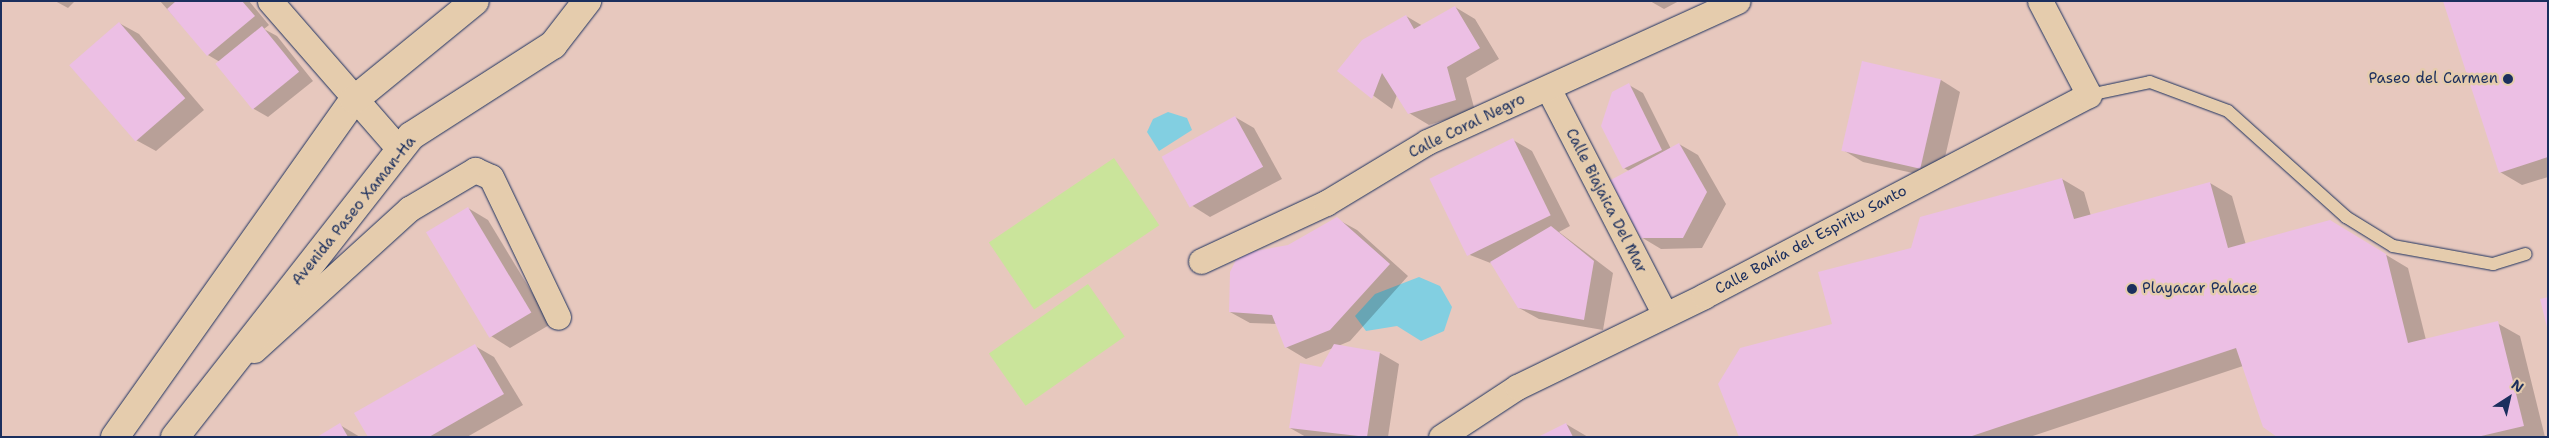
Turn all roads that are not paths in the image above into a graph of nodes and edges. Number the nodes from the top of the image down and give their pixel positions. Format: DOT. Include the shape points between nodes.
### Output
graph roads {
  1 [pos="270,1"];
  2 [pos="475,1"];
  3 [pos="587,1"];
  4 [pos="1738,1"];
  5 [pos="2040,1"];
  6 [pos="1548,88"];
  7 [pos="2089,94"];
  8 [pos="354,100"];
  9 [pos="400,150"];
  10 [pos="2526,254"];
  11 [pos="1201,261"];
  12 [pos="1665,315"];
  13 [pos="558,316"];
  14 [pos="217,384"];
  15 [pos="115,437"];
  16 [pos="175,437"];
  17 [pos="1441,437"];
  1 -- 8 [label="street"];
  2 -- 8 [label="main road"];
  3 -- 9 [label="main road, Avenida Paseo Xaman-Ha" via="553,45 411,136"];
  4 -- 6 [label="street, Calle Coral Negro"];
  5 -- 7 [label="street"];
  6 -- 11 [label="street, Calle Coral Negro" via="1427,142 1326,203"];
  6 -- 12 [label="street, Calle Biajaica Del Mar"];
  7 -- 10 [label="lane" via="2150,82 2228,111 2346,217 2393,246 2493,264"];
  7 -- 12 [label="street, Calle Bahía del Espiritu Santo"];
  8 -- 9 [label="street"];
  8 -- 15 [label="main road"];
  9 -- 14 [label="main road, Avenida Paseo Xaman-Ha"];
  12 -- 17 [label="street, Calle Bahía del Espiritu Santo" via="1517,388"];
  13 -- 14 [label="street" via="491,177 475,170 409,209"];
  14 -- 16 [label="main road, Avenida Paseo Xaman-Ha"];
}
